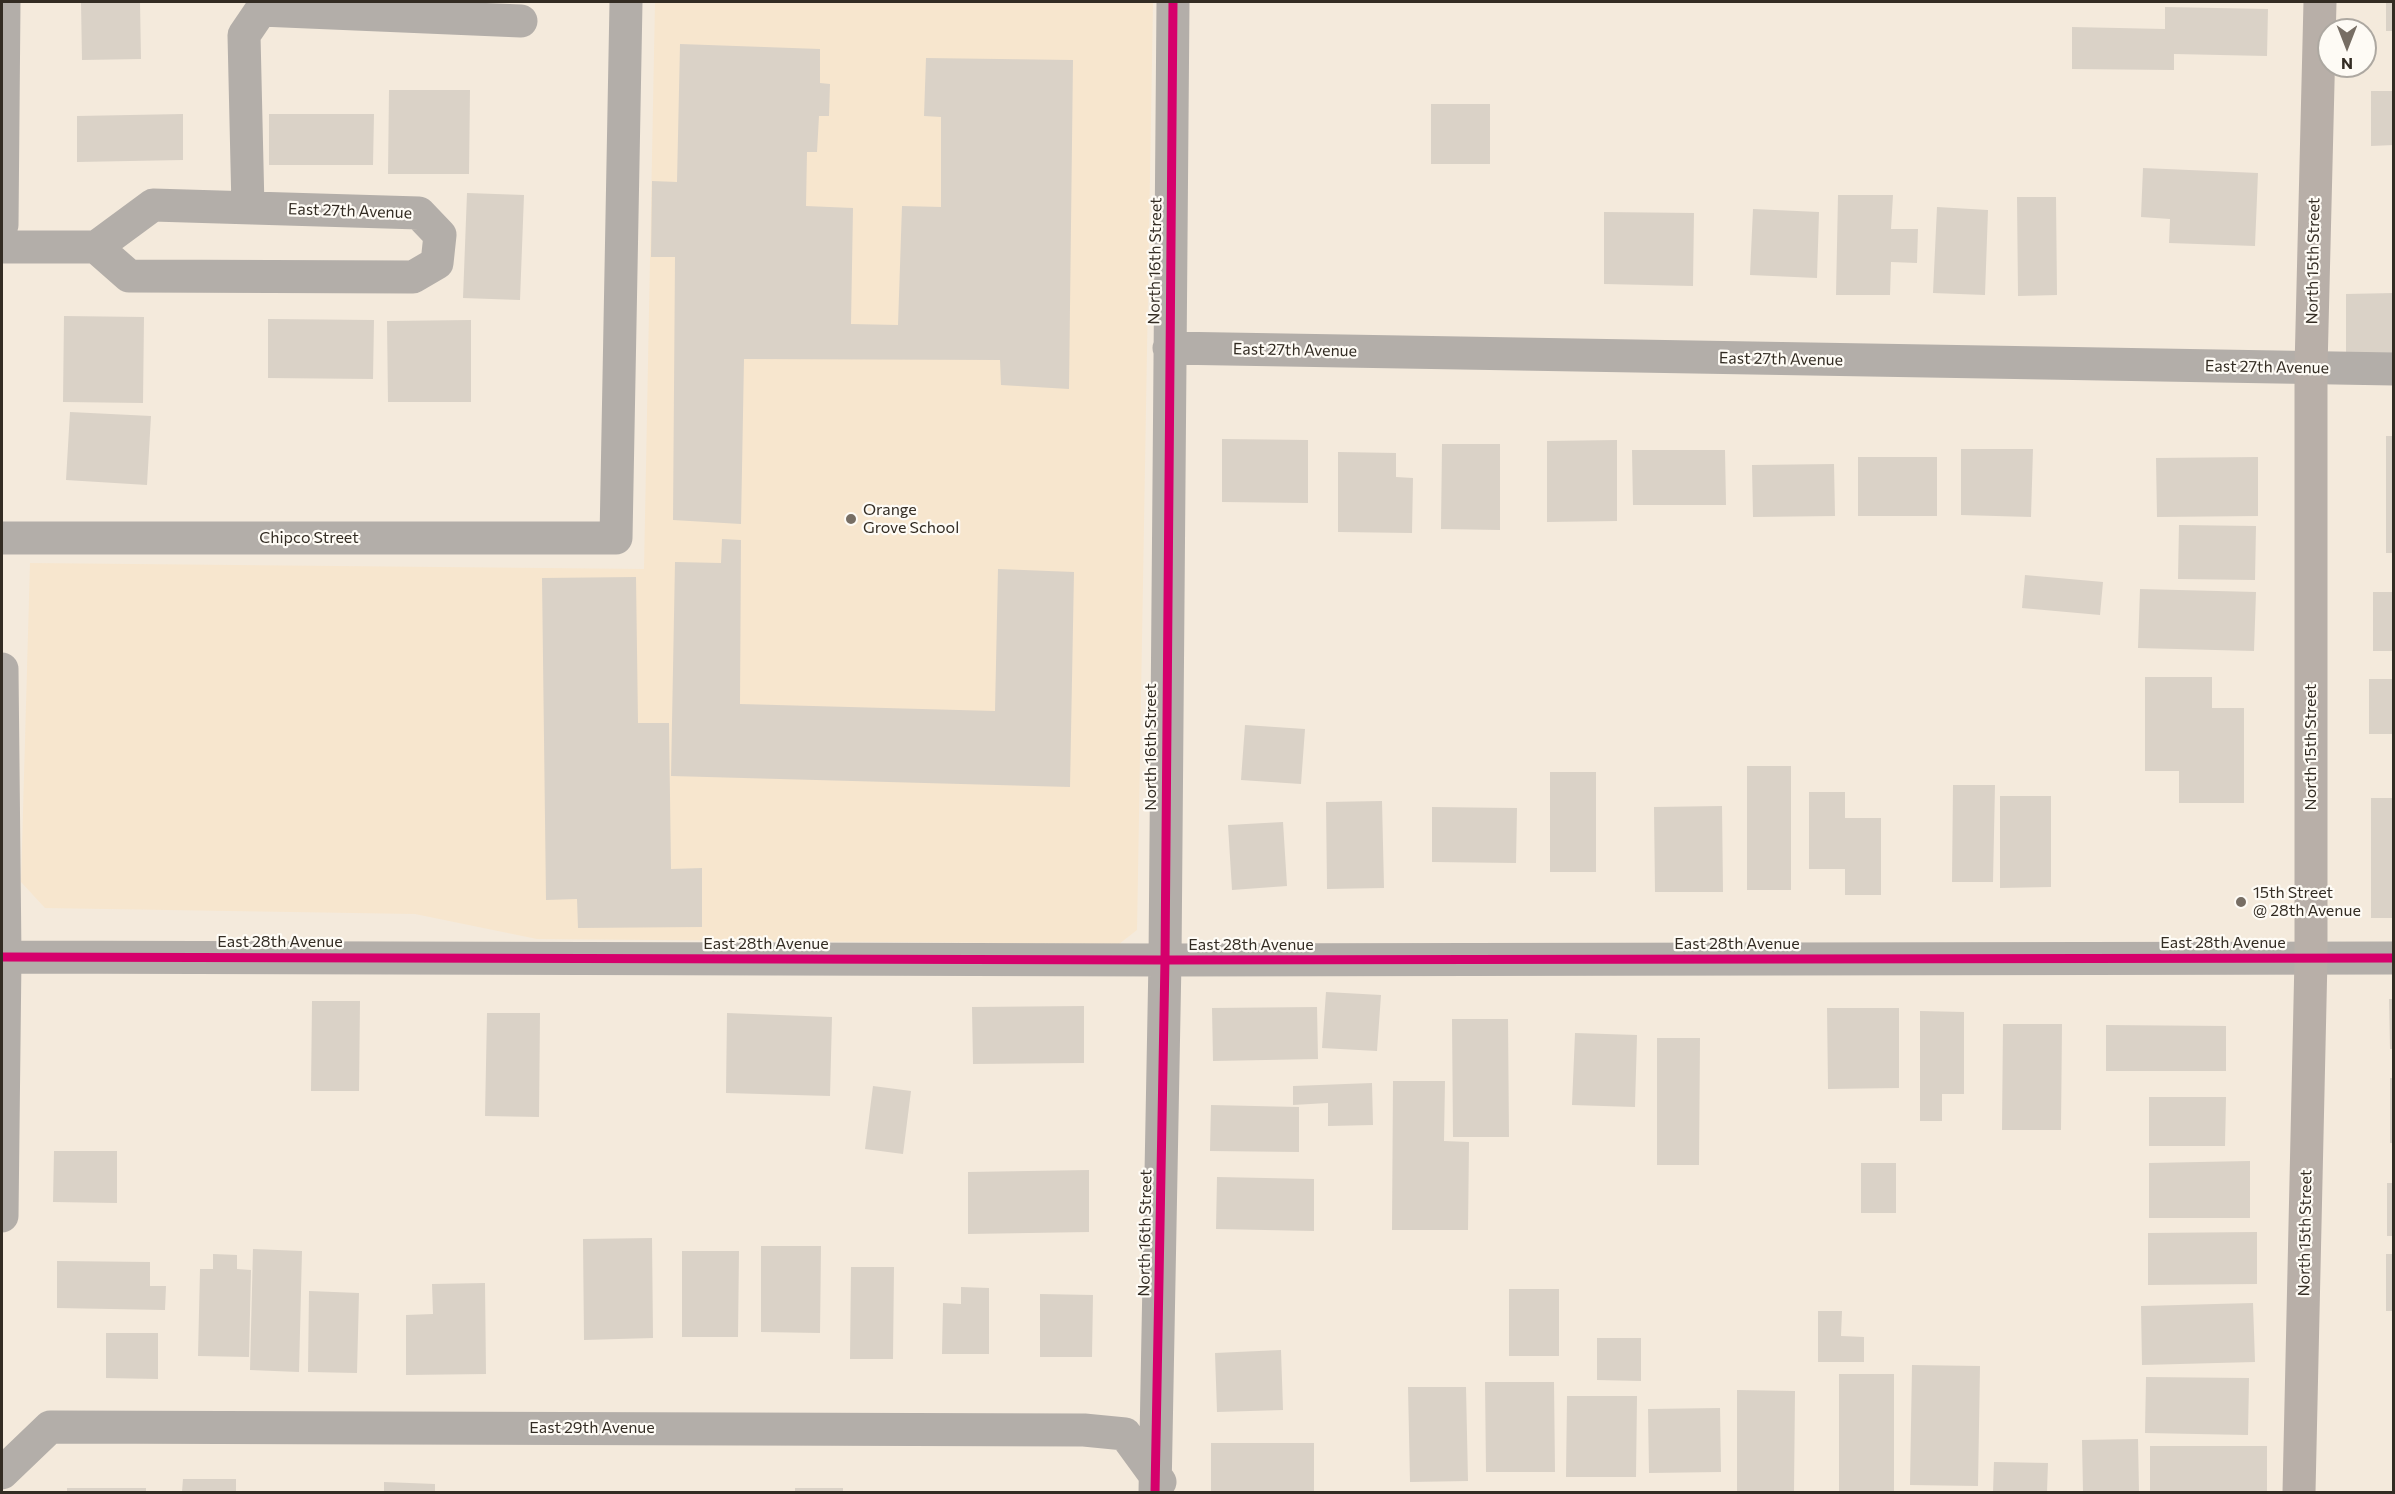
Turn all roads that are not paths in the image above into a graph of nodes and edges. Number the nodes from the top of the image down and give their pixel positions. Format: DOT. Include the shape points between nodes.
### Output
graph roads {
  1 [pos="4,2"];
  2 [pos="626,2"];
  3 [pos="1173,2"];
  4 [pos="2320,2"];
  5 [pos="521,21"];
  6 [pos="248,208"];
  7 [pos="2,225"];
  8 [pos="2,247"];
  9 [pos="96,247"];
  10 [pos="1169,348"];
  11 [pos="2311,368"];
  12 [pos="2394,369"];
  13 [pos="2,538"];
  14 [pos="2,669"];
  15 [pos="3,957"];
  16 [pos="2311,958"];
  17 [pos="2394,958"];
  18 [pos="1165,960"];
  19 [pos="2,1216"];
  20 [pos="2,1473"];
  21 [pos="1161,1488"];
  22 [pos="2299,1492"];
  1 -- 7 [label="street"];
  2 -- 13 [label="street, Chipco Street" via="616,538"];
  3 -- 10 [label="street, North 16th Street"];
  4 -- 11 [label="main road, North 15th Street"];
  5 -- 6 [label="street" via="261,10 244,35"];
  6 -- 9 [label="street, East 27th Avenue" via="153,204"];
  6 -- 9 [label="street, East 27th Avenue" via="419,213 440,235 437,263 413,277 129,276"];
  8 -- 9 [label="street"];
  10 -- 11 [label="street, East 27th Avenue"];
  10 -- 18 [label="street, North 16th Street"];
  11 -- 12 [label="street, East 27th Avenue"];
  11 -- 16 [label="main road, North 15th Street"];
  14 -- 15 [label="street"];
  15 -- 18 [label="street, East 28th Avenue"];
  15 -- 19 [label="street"];
  16 -- 17 [label="street, East 28th Avenue"];
  16 -- 18 [label="street, East 28th Avenue"];
  16 -- 22 [label="main road, North 15th Street"];
  18 -- 21 [label="street, North 16th Street"];
  20 -- 21 [label="street, East 29th Avenue" via="50,1427 1072,1430 1125,1434"];
}
